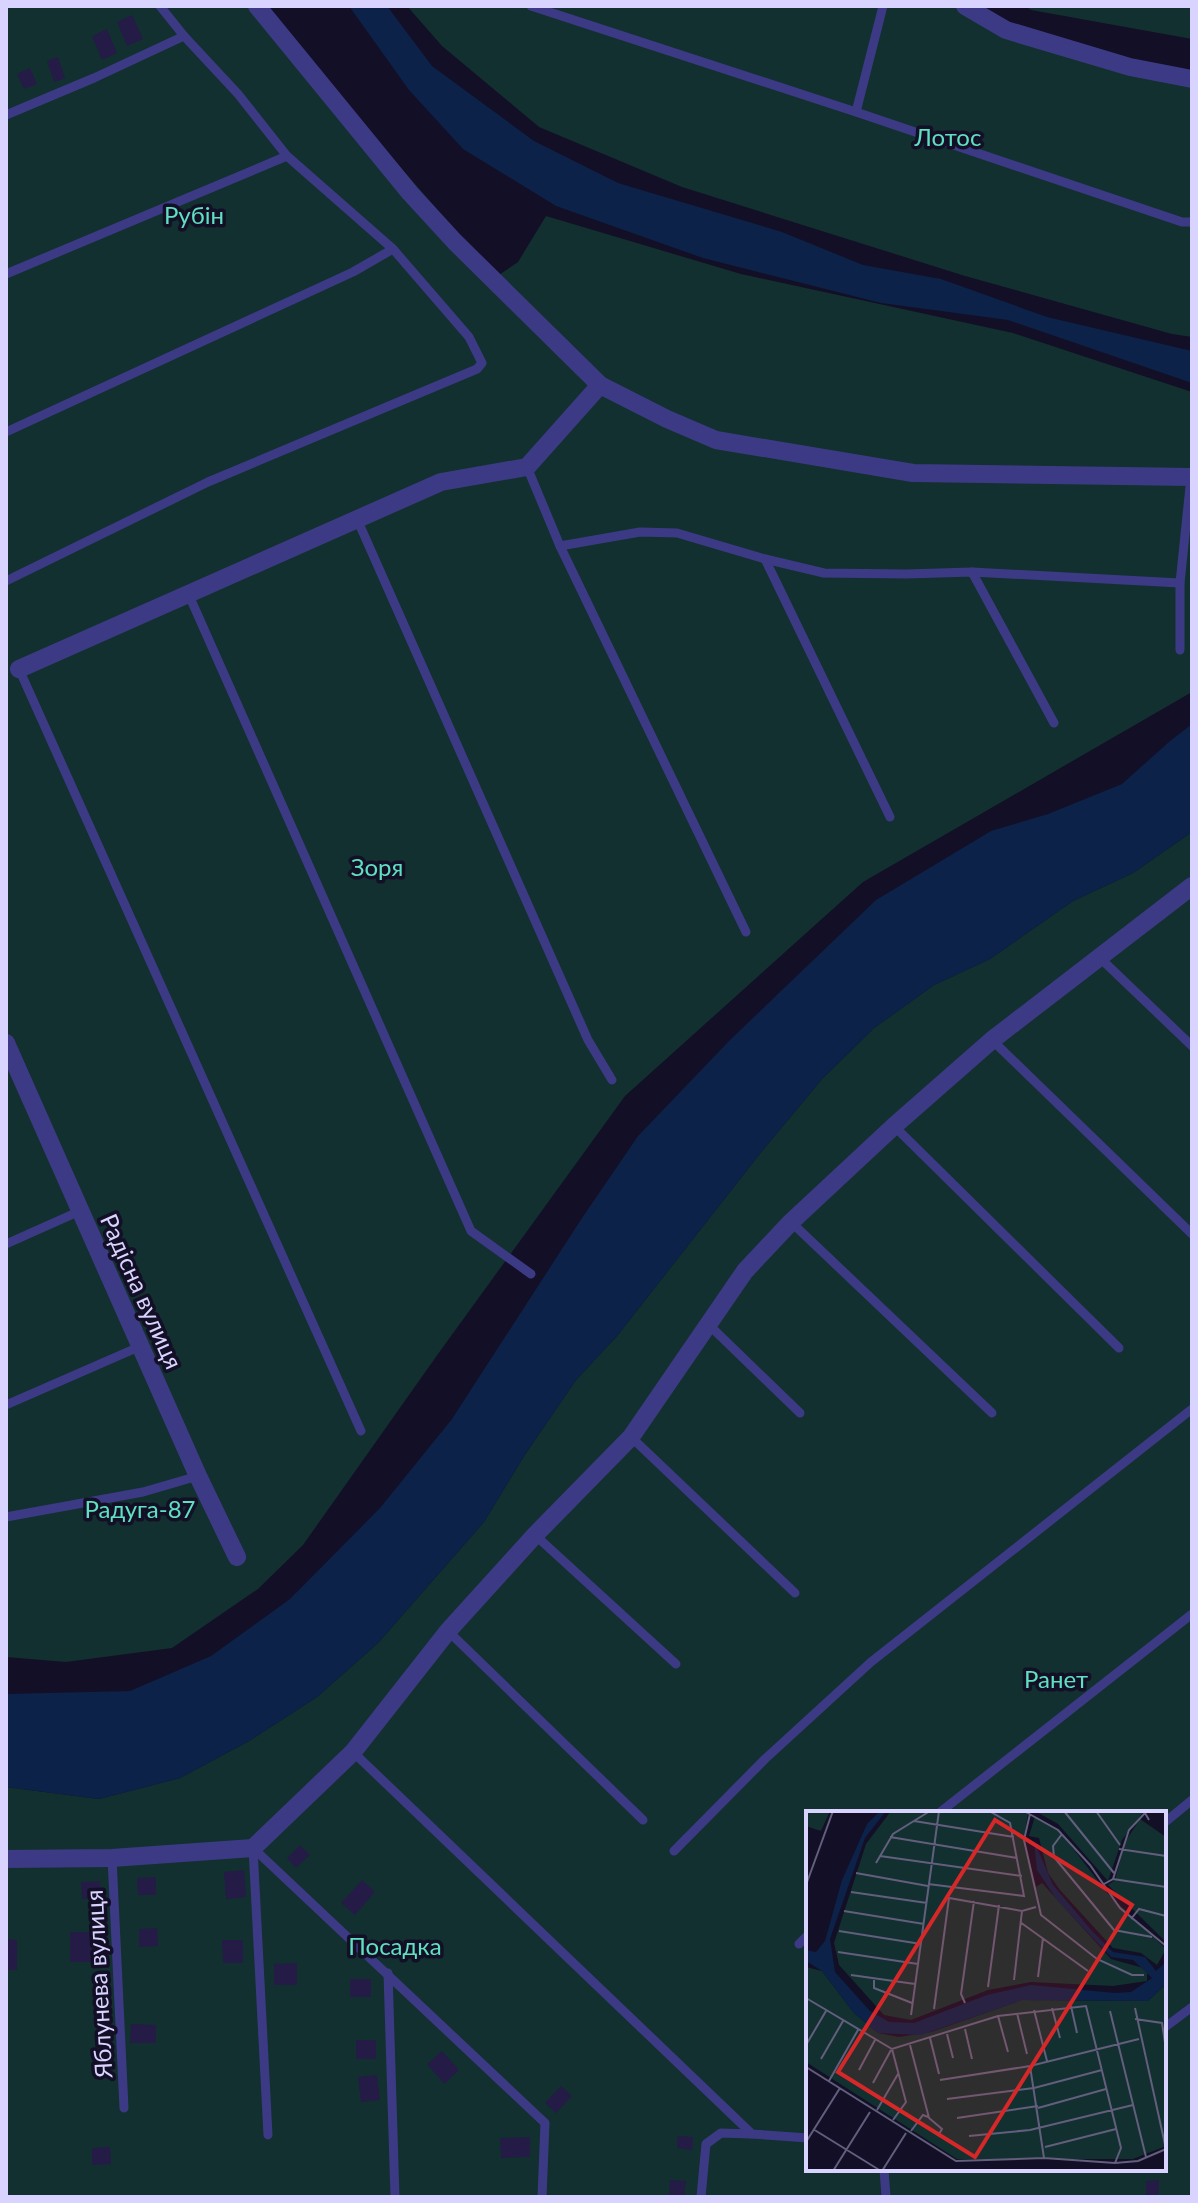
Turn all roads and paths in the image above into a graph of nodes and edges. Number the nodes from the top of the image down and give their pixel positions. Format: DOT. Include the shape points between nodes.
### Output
graph roads {
  1 [pos="160,6"];
  2 [pos="257,6"];
  3 [pos="531,6"];
  4 [pos="883,6"];
  5 [pos="965,6"];
  6 [pos="184,36"];
  7 [pos="1192,79"];
  8 [pos="856,112"];
  9 [pos="6,115"];
  10 [pos="287,156"];
  11 [pos="1192,222"];
  12 [pos="393,249"];
  13 [pos="6,274"];
  14 [pos="600,385"];
  15 [pos="6,432"];
  16 [pos="527,467"];
  17 [pos="1192,477"];
  18 [pos="357,518"];
  19 [pos="560,546"];
  20 [pos="765,559"];
  21 [pos="972,572"];
  22 [pos="6,581"];
  23 [pos="1180,583"];
  24 [pos="188,593"];
  25 [pos="1180,650"];
  26 [pos="19,669"];
  27 [pos="1054,723"];
  28 [pos="890,817"];
  29 [pos="1192,886"];
  30 [pos="746,932"];
  31 [pos="1099,957"];
  32 [pos="992,1040"];
  33 [pos="6,1043"];
  34 [pos="1192,1046"];
  35 [pos="12,1074"];
  36 [pos="612,1080"];
  37 [pos="894,1126"];
  38 [pos="80,1211"];
  39 [pos="791,1222"];
  40 [pos="1192,1234"];
  41 [pos="6,1244"];
  42 [pos="531,1274"];
  43 [pos="708,1324"];
  44 [pos="141,1346"];
  45 [pos="1119,1348"];
  46 [pos="6,1405"];
  47 [pos="800,1413"];
  48 [pos="992,1413"];
  49 [pos="1191,1413"];
  50 [pos="361,1431"];
  51 [pos="631,1437"];
  52 [pos="198,1476"];
  53 [pos="6,1517"];
  54 [pos="535,1535"];
  55 [pos="237,1557"];
  56 [pos="795,1593"];
  57 [pos="1192,1614"];
  58 [pos="448,1631"];
  59 [pos="676,1664"];
  60 [pos="353,1752"];
  61 [pos="1192,1800"];
  62 [pos="942,1811"];
  63 [pos="643,1820"];
  64 [pos="1166,1821"];
  65 [pos="253,1848"];
  66 [pos="674,1851"];
  67 [pos="112,1858"];
  68 [pos="6,1859"];
  69 [pos="806,1937"];
  70 [pos="799,1944"];
  71 [pos="388,1973"];
  72 [pos="1192,2007"];
  73 [pos="1166,2026"];
  74 [pos="124,2108"];
  75 [pos="752,2134"];
  76 [pos="268,2135"];
  77 [pos="806,2138"];
  78 [pos="884,2171"];
  79 [pos="395,2197"];
  80 [pos="542,2197"];
  81 [pos="701,2197"];
  82 [pos="886,2197"];
  1 -- 6 [label="lane"];
  2 -- 14 [label="street" via="410,193"];
  3 -- 8 [label="lane"];
  4 -- 8 [label="lane"];
  5 -- 7 [label="street" via="1006,30 1130,67"];
  6 -- 9 [label="lane"];
  6 -- 10 [label="lane"];
  8 -- 11 [label="lane"];
  10 -- 12 [label="lane"];
  10 -- 13 [label="lane"];
  12 -- 15 [label="lane"];
  12 -- 22 [label="lane" via="469,337 482,363 477,369 208,482"];
  14 -- 16 [label="street"];
  14 -- 17 [label="street" via="716,440 913,473"];
  16 -- 18 [label="street" via="441,482"];
  16 -- 19 [label="lane"];
  17 -- 23 [label="lane"];
  18 -- 24 [label="street"];
  18 -- 36 [label="lane" via="588,1040"];
  19 -- 20 [label="lane" via="640,532 677,533"];
  19 -- 30 [label="lane"];
  20 -- 21 [label="lane" via="824,573"];
  20 -- 28 [label="lane"];
  21 -- 23 [label="lane"];
  21 -- 27 [label="lane"];
  23 -- 25 [label="lane"];
  24 -- 26 [label="street"];
  24 -- 42 [label="lane" via="471,1231"];
  26 -- 50 [label="lane"];
  29 -- 31 [label="street"];
  31 -- 32 [label="street"];
  31 -- 34 [label="lane"];
  32 -- 37 [label="street"];
  32 -- 40 [label="lane"];
  33 -- 35 [label="street, Радісна вулиця"];
  35 -- 38 [label="street, Радісна вулиця"];
  37 -- 39 [label="street"];
  37 -- 45 [label="lane"];
  38 -- 41 [label="lane"];
  38 -- 44 [label="street, Радісна вулиця"];
  39 -- 43 [label="street" via="745,1271"];
  39 -- 48 [label="lane"];
  43 -- 47 [label="lane"];
  43 -- 51 [label="street"];
  44 -- 46 [label="lane"];
  44 -- 52 [label="street, Радісна вулиця"];
  49 -- 66 [label="lane" via="871,1662"];
  51 -- 54 [label="street"];
  51 -- 56 [label="lane"];
  52 -- 53 [label="lane" via="143,1492"];
  52 -- 55 [label="street, Радісна вулиця"];
  54 -- 58 [label="street"];
  54 -- 59 [label="lane"];
  57 -- 62 [label="lane"];
  58 -- 60 [label="street"];
  58 -- 63 [label="lane"];
  60 -- 65 [label="street"];
  60 -- 75 [label="lane"];
  61 -- 64 [label="lane"];
  65 -- 67 [label="street"];
  65 -- 71 [label="lane"];
  65 -- 76 [label="lane"];
  67 -- 68 [label="street"];
  67 -- 74 [label="lane, Яблунева вулиця"];
  69 -- 70 [label="lane"];
  71 -- 79 [label="lane"];
  71 -- 80 [label="lane" via="545,2123"];
  72 -- 73 [label="lane"];
  75 -- 77 [label="lane"];
  75 -- 81 [label="lane" via="721,2133 706,2144"];
  78 -- 82 [label="lane"];
}
